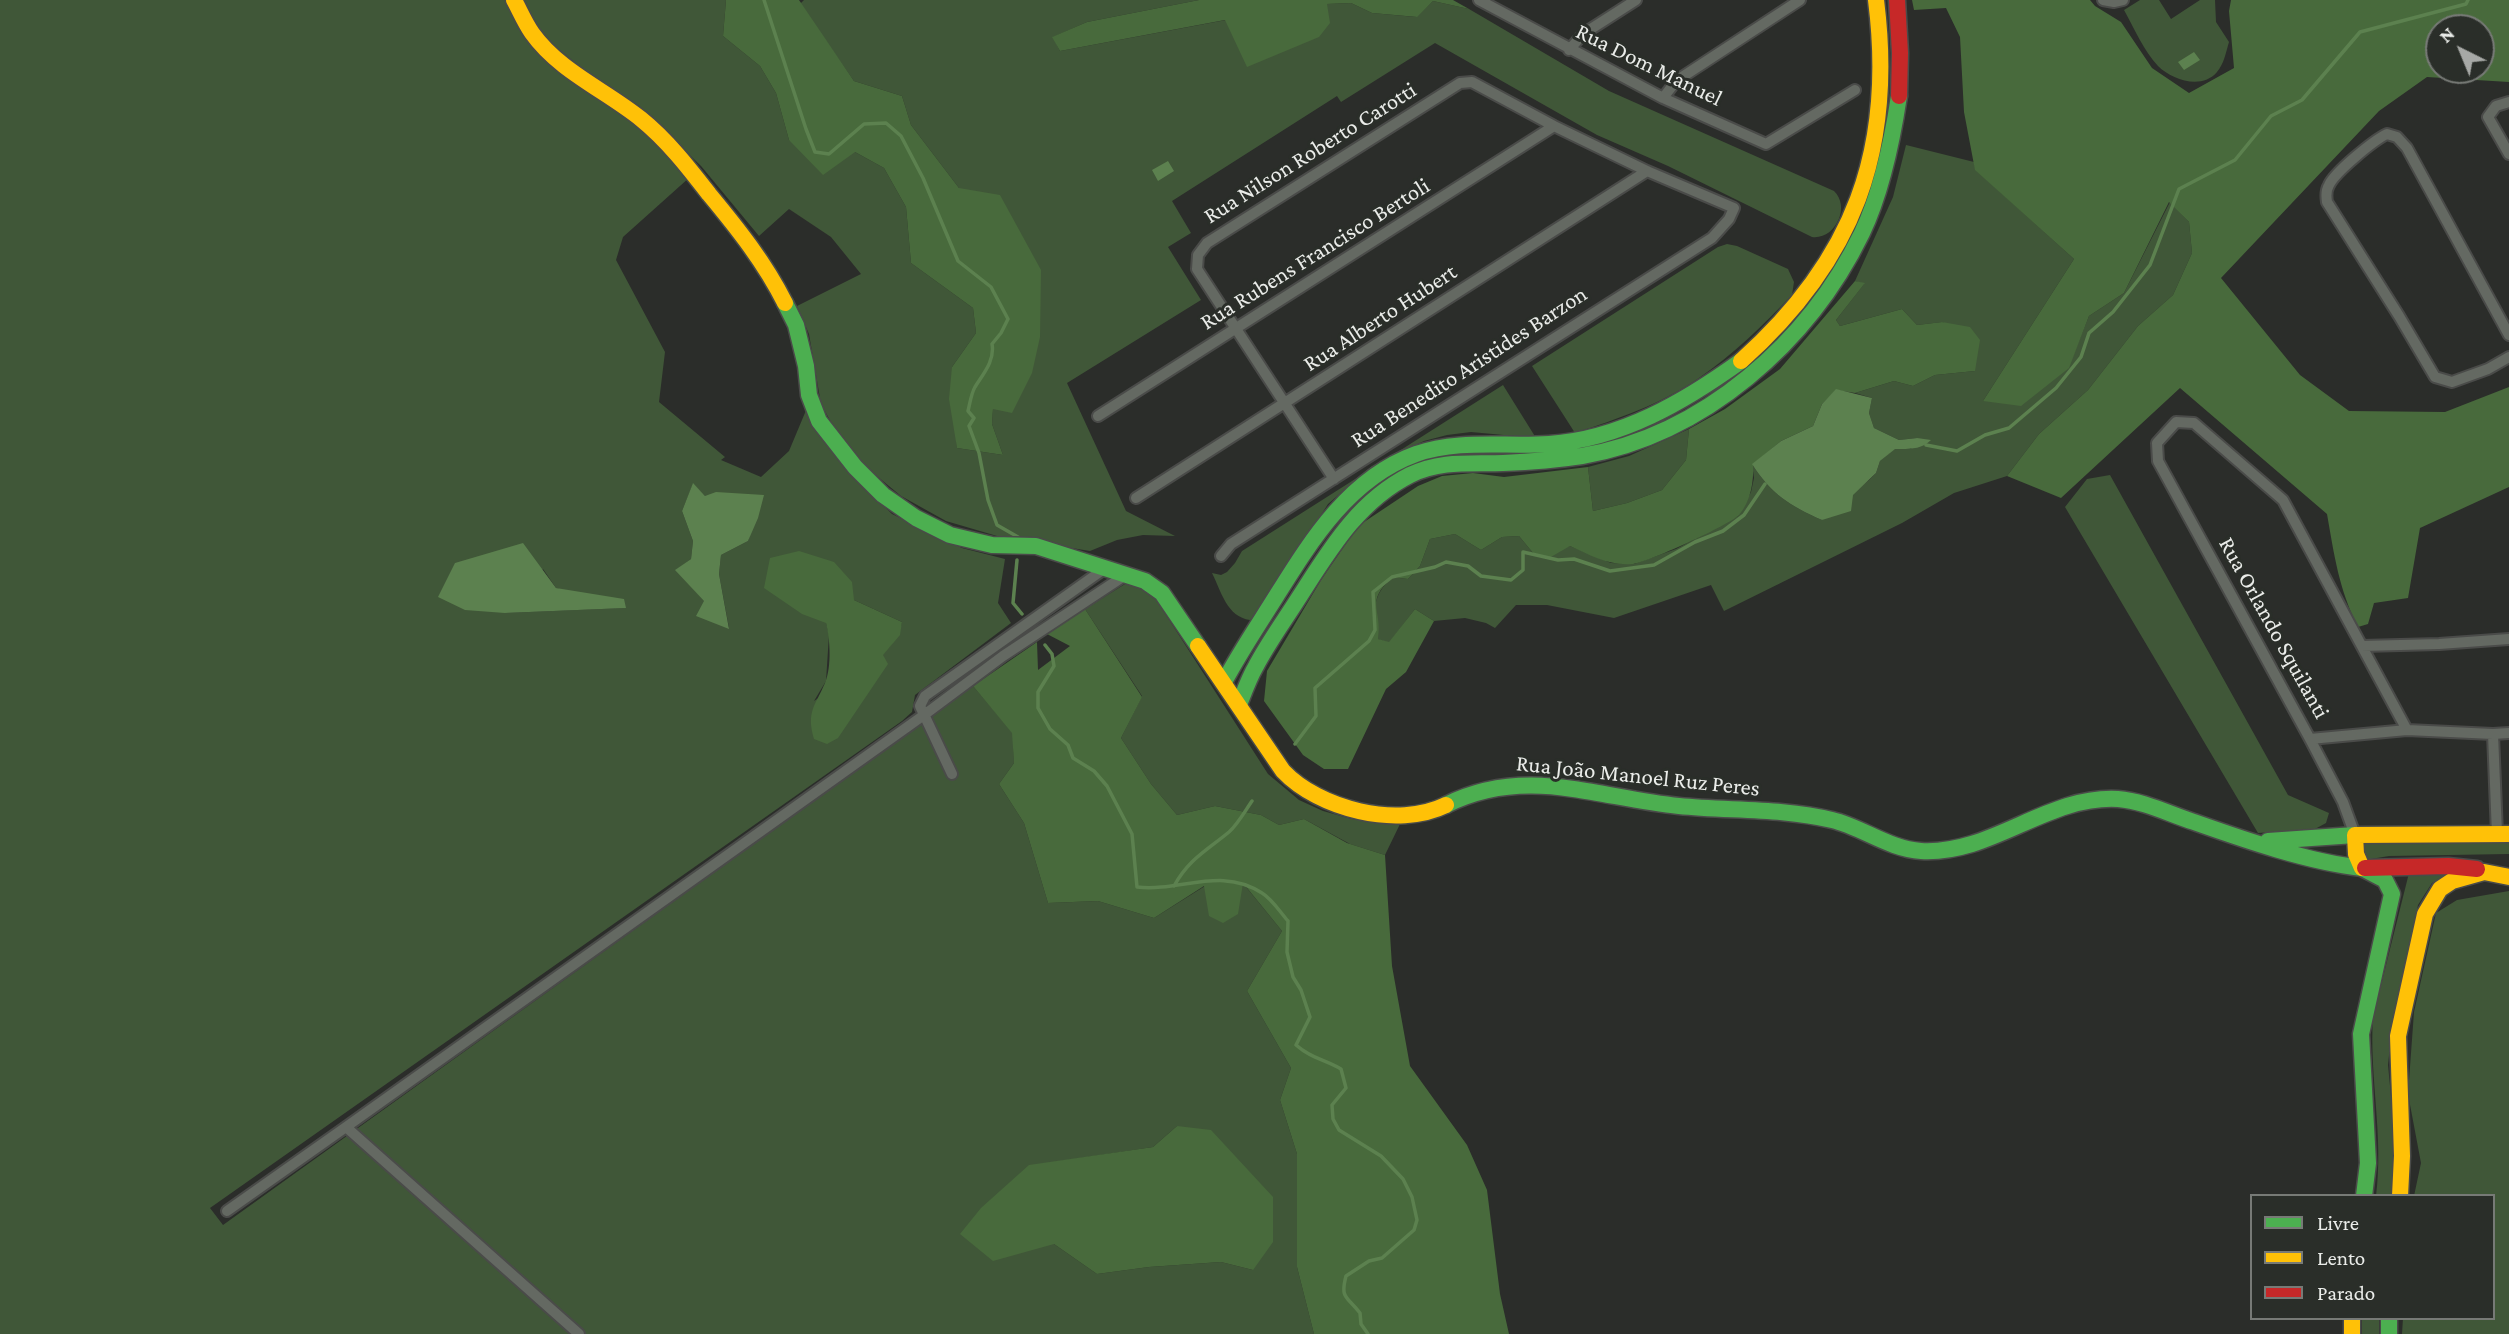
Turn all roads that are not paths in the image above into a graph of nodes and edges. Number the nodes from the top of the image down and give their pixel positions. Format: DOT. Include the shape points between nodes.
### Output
graph roads {
  1 [pos="514,0"];
  2 [pos="1636,0"];
  3 [pos="1800,0"];
  4 [pos="1876,0"];
  5 [pos="1897,0"];
  6 [pos="2123,0"];
  7 [pos="1482,1"];
  8 [pos="2106,1"];
  9 [pos="1569,50"];
  10 [pos="1855,90"];
  11 [pos="1663,98"];
  12 [pos="2509,102"];
  13 [pos="1554,126"];
  14 [pos="2509,154"];
  15 [pos="1647,171"];
  16 [pos="1872,183"];
  17 [pos="1831,274"];
  18 [pos="1236,329"];
  19 [pos="2509,335"];
  20 [pos="2509,358"];
  21 [pos="1285,404"];
  22 [pos="1098,416"];
  23 [pos="1334,479"];
  24 [pos="1136,498"];
  25 [pos="1221,556"];
  26 [pos="1104,569"];
  27 [pos="1127,574"];
  28 [pos="2509,639"];
  29 [pos="2362,646"];
  30 [pos="1238,654"];
  31 [pos="1255,667"];
  32 [pos="1224,682"];
  33 [pos="1239,705"];
  34 [pos="924,715"];
  35 [pos="2407,730"];
  36 [pos="2509,733"];
  37 [pos="2493,734"];
  38 [pos="2311,738"];
  39 [pos="952,775"];
  40 [pos="2503,834"];
  41 [pos="2355,835"];
  42 [pos="2251,842"];
  43 [pos="2362,868"];
  44 [pos="2504,873"];
  45 [pos="345,1127"];
  46 [pos="2364,1194"];
  47 [pos="2400,1194"];
  48 [pos="227,1211"];
  49 [pos="579,1334"];
  1 -- 26 [label="main road, Rua João Manoel Ruz Peres" via="547,51 641,119 675,151 746,239 796,325 809,395 819,421 883,495 950,535 992,545 1036,546"];
  2 -- 9 [label="street" via="1583,34"];
  3 -- 11 [label="street" via="1676,81"];
  4 -- 16 [label="main road" via="1882,61"];
  5 -- 16 [label="main road" via="1900,87"];
  6 -- 8 [label="street"];
  7 -- 9 [label="street, Rua Dom Manuel"];
  9 -- 11 [label="street, Rua Dom Manuel"];
  10 -- 11 [label="street, Rua Dom Manuel" via="1766,144"];
  12 -- 14 [label="street" via="2498,105 2488,119"];
  13 -- 15 [label="street"];
  13 -- 18 [label="street, Rua Rubens Francisco Bertoli"];
  13 -- 18 [label="street, Rua Nilson Roberto Carotti" via="1481,85 1460,83 1207,243 1198,255 1197,269"];
  15 -- 21 [label="street, Rua Alberto Hubert"];
  15 -- 23 [label="street, Rua Benedito Aristides Barzon" via="1734,208 1729,219 1712,237"];
  16 -- 17 [label="main road" via="1848,227"];
  17 -- 30 [label="main road" via="1720,378 1637,423 1587,439 1539,446 1446,447 1417,453 1381,472 1351,494 1320,528"];
  17 -- 31 [label="main road" via="1804,324 1767,362 1721,398 1679,422 1596,453 1540,461 1443,463 1388,490 1355,514"];
  18 -- 21 [label="street"];
  18 -- 22 [label="street, Rua Rubens Francisco Bertoli"];
  19 -- 20 [label="street" via="2407,148 2388,134 2368,146 2331,181 2326,193 2328,206 2425,365 2435,377 2452,382"];
  21 -- 23 [label="street"];
  21 -- 24 [label="street, Rua Alberto Hubert"];
  23 -- 25 [label="street, Rua Benedito Aristides Barzon" via="1231,544"];
  26 -- 27 [label="main road, Rua João Manoel Ruz Peres"];
  26 -- 34 [label="street" via="925,696 920,706"];
  27 -- 32 [label="main road, Rua João Manoel Ruz Peres" via="1162,593"];
  27 -- 34 [label="street"];
  28 -- 29 [label="street"];
  29 -- 35 [label="street"];
  29 -- 38 [label="street, Rua Orlando Squilanti" via="2283,500 2194,423 2176,422 2157,443 2158,461"];
  30 -- 31 [label="street"];
  30 -- 32 [label="main road"];
  31 -- 33 [label="main road"];
  32 -- 33 [label="main road, Rua João Manoel Ruz Peres"];
  33 -- 42 [label="main road, Rua João Manoel Ruz Peres" via="1265,749 1298,786 1345,806 1373,811 1412,815 1508,784 1538,784 1692,808 1796,814 1832,820 1894,845 1944,851 2068,804 2118,799"];
  34 -- 39 [label="street"];
  34 -- 45 [label="street"];
  35 -- 37 [label="street"];
  35 -- 38 [label="street"];
  36 -- 37 [label="street"];
  37 -- 40 [label="street"];
  38 -- 41 [label="street, Rua Orlando Squilanti"];
  40 -- 41 [label="main road, Rua João Manoel Ruz Peres"];
  41 -- 42 [label="main road, Rua João Manoel Ruz Peres"];
  41 -- 43 [label="main road"];
  42 -- 43 [label="main road, Rua João Manoel Ruz Peres" via="2342,867"];
  43 -- 44 [label="main road, Rua João Manoel Ruz Peres" via="2448,866"];
  43 -- 46 [label="main road" via="2385,878 2392,894 2361,1034 2368,1163"];
  44 -- 47 [label="main road" via="2472,874 2451,881 2426,906 2398,1035 2403,1144"];
  45 -- 48 [label="street"];
  45 -- 49 [label="street"];
}
